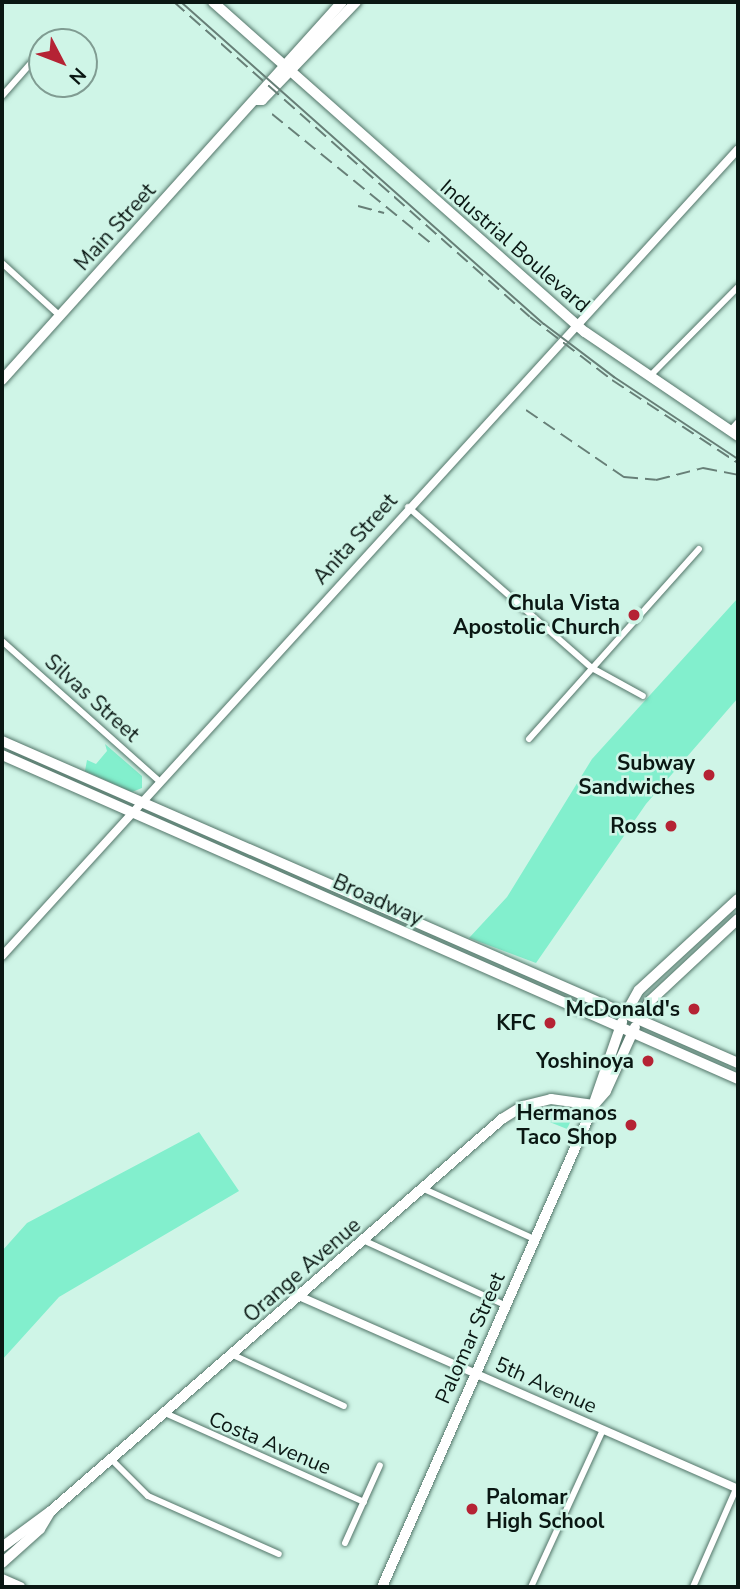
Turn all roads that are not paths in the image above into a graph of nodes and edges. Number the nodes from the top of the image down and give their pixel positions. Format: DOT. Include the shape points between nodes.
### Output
graph roads {
  1 [pos="213,2"];
  2 [pos="342,2"];
  3 [pos="356,2"];
  4 [pos="28,67"];
  5 [pos="286,67"];
  6 [pos="2,96"];
  7 [pos="738,149"];
  8 [pos="2,263"];
  9 [pos="738,287"];
  10 [pos="60,316"];
  11 [pos="576,324"];
  12 [pos="648,378"];
  13 [pos="2,380"];
  14 [pos="738,422"];
  15 [pos="734,434"];
  16 [pos="407,506"];
  17 [pos="699,549"];
  18 [pos="2,641"];
  19 [pos="592,668"];
  20 [pos="643,696"];
  21 [pos="529,739"];
  22 [pos="2,741"];
  23 [pos="2,755"];
  24 [pos="160,782"];
  25 [pos="140,803"];
  26 [pos="132,812"];
  27 [pos="328,883"];
  28 [pos="322,896"];
  29 [pos="738,899"];
  30 [pos="738,919"];
  31 [pos="463,942"];
  32 [pos="429,943"];
  33 [pos="2,956"];
  34 [pos="495,956"];
  35 [pos="461,958"];
  36 [pos="626,1013"];
  37 [pos="639,1019"];
  38 [pos="620,1028"];
  39 [pos="632,1033"];
  40 [pos="738,1063"];
  41 [pos="738,1079"];
  42 [pos="594,1105"];
  43 [pos="424,1189"];
  44 [pos="534,1239"];
  45 [pos="365,1241"];
  46 [pos="301,1297"];
  47 [pos="505,1305"];
  48 [pos="233,1355"];
  49 [pos="476,1372"];
  50 [pos="344,1406"];
  51 [pos="165,1413"];
  52 [pos="603,1430"];
  53 [pos="111,1459"];
  54 [pos="380,1465"];
  55 [pos="737,1489"];
  56 [pos="364,1502"];
  57 [pos="51,1511"];
  58 [pos="345,1543"];
  59 [pos="2,1547"];
  60 [pos="279,1554"];
  61 [pos="2,1563"];
  62 [pos="2,1579"];
  63 [pos="20,1587"];
  64 [pos="382,1587"];
  65 [pos="531,1587"];
  66 [pos="693,1587"];
  1 -- 5 [label="main road, Industrial Boulevard"];
  2 -- 5 [label="main road, Main Street"];
  3 -- 5 [label="main road, Main Street"];
  4 -- 6 [label="street"];
  5 -- 10 [label="main road, Main Street" via="256,94 256,100"];
  5 -- 11 [label="main road, Industrial Boulevard"];
  7 -- 11 [label="street, Anita Street"];
  8 -- 10 [label="street"];
  9 -- 12 [label="street"];
  10 -- 13 [label="main road, Main Street"];
  11 -- 12 [label="main road, Industrial Boulevard"];
  11 -- 16 [label="street, Anita Street"];
  12 -- 15 [label="main road, Industrial Boulevard"];
  14 -- 15 [label="street"];
  16 -- 19 [label="street"];
  16 -- 24 [label="street, Anita Street"];
  17 -- 19 [label="street"];
  18 -- 24 [label="street, Silvas Street"];
  19 -- 20 [label="street"];
  19 -- 21 [label="street"];
  22 -- 25 [label="main road, Broadway"];
  23 -- 26 [label="main road, Broadway"];
  24 -- 25 [label="street, Anita Street"];
  25 -- 26 [label="street, Anita Street"];
  25 -- 27 [label="main road, Broadway"];
  26 -- 28 [label="main road, Broadway"];
  26 -- 33 [label="street, Anita Street"];
  27 -- 28 [label="main road"];
  27 -- 31 [label="main road, Broadway"];
  28 -- 32 [label="main road, Broadway"];
  29 -- 36 [label="main road, Palomar Street" via="639,990"];
  30 -- 37 [label="main road, Palomar Street" via="650,1000"];
  31 -- 32 [label="main road" via="456,947 440,941"];
  31 -- 34 [label="main road, Broadway"];
  32 -- 35 [label="main road, Broadway"];
  34 -- 35 [label="main road" via="487,959 465,953"];
  34 -- 36 [label="main road, Broadway"];
  35 -- 38 [label="main road, Broadway"];
  36 -- 37 [label="main road, Broadway"];
  36 -- 38 [label="main road, Palomar Street"];
  37 -- 39 [label="main road, Palomar Street"];
  37 -- 40 [label="main road, Broadway"];
  38 -- 39 [label="main road, Broadway"];
  38 -- 42 [label="main road, Palomar Street"];
  39 -- 41 [label="main road, Broadway"];
  39 -- 42 [label="main road, Palomar Street" via="606,1091"];
  42 -- 43 [label="main road, Orange Avenue" via="551,1099 523,1106"];
  42 -- 44 [label="main road, Palomar Street"];
  43 -- 44 [label="street"];
  43 -- 45 [label="main road, Orange Avenue"];
  44 -- 47 [label="main road, Palomar Street"];
  45 -- 46 [label="main road, Orange Avenue"];
  45 -- 47 [label="street"];
  46 -- 48 [label="main road, Orange Avenue"];
  46 -- 49 [label="street, 5th Avenue"];
  47 -- 49 [label="main road, Palomar Street"];
  48 -- 50 [label="street"];
  48 -- 51 [label="main road, Orange Avenue"];
  49 -- 52 [label="street, 5th Avenue"];
  49 -- 64 [label="main road, Palomar Street"];
  51 -- 53 [label="main road, Orange Avenue"];
  51 -- 56 [label="street, Costa Avenue"];
  52 -- 55 [label="street, 5th Avenue"];
  52 -- 65 [label="street"];
  53 -- 57 [label="main road, Orange Avenue"];
  53 -- 60 [label="street" via="148,1496"];
  54 -- 56 [label="street"];
  55 -- 66 [label="street"];
  56 -- 58 [label="street"];
  57 -- 59 [label="main road, Orange Avenue"];
  57 -- 61 [label="main road, Orange Avenue" via="40,1529"];
  62 -- 63 [label="main road"];
}
